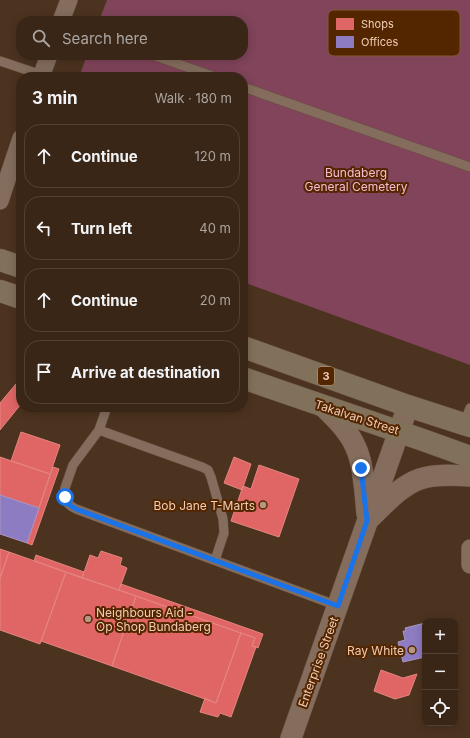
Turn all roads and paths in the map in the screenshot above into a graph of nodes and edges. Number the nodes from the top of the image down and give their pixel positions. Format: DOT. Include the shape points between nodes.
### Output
graph roads {
  1 [pos="69,0"];
  2 [pos="63,16"];
  3 [pos="47,60"];
  4 [pos="167,60"];
  5 [pos="0,61"];
  6 [pos="31,72"];
  7 [pos="43,72"];
  8 [pos="201,72"];
  9 [pos="248,89"];
  10 [pos="16,153"];
  11 [pos="470,167"];
  12 [pos="0,201"];
  13 [pos="0,260"];
  14 [pos="16,265"];
  15 [pos="0,291"];
  16 [pos="16,296"];
  17 [pos="248,349"];
  18 [pos="249,381"];
  19 [pos="408,406"];
  20 [pos="324,407"];
  21 [pos="105,412"];
  22 [pos="468,420"];
  23 [pos="98,430"];
  24 [pos="400,431"];
  25 [pos="470,457"];
  26 [pos="470,476"];
  27 [pos="367,521"];
  28 [pos="470,548"];
  29 [pos="215,560"];
  30 [pos="470,565"];
  31 [pos="338,606"];
  32 [pos="291,738"];
  1 -- 2 [label="street"];
  3 -- 7 [label="street"];
  4 -- 8 [label="lane"];
  5 -- 6 [label="lane"];
  9 -- 11 [label="lane"];
  10 -- 12 [label="street"];
  13 -- 14 [label="highway"];
  15 -- 16 [label="highway"];
  17 -- 19 [label="highway, 3"];
  18 -- 20 [label="highway, Takalvan Street"];
  19 -- 22 [label="highway, 3"];
  19 -- 24 [label="street, Enterprise Street"];
  20 -- 24 [label="highway, Takalvan Street"];
  20 -- 27 [label="street" via="344,428 356,448"];
  21 -- 23 [label="lane"];
  23 -- 29 [label="lane" via="208,470 224,524 224,533"];
  23 -- 29 [label="lane" via="73,464 64,492 68,504"];
  24 -- 25 [label="highway, Takalvan Street"];
  24 -- 27 [label="street, Enterprise Street"];
  26 -- 27 [label="street" via="450,475 420,479 401,489"];
  27 -- 31 [label="street, Enterprise Street"];
  28 -- 30 [label="street"];
  29 -- 31 [label="lane"];
  31 -- 32 [label="street, Enterprise Street"];
}
